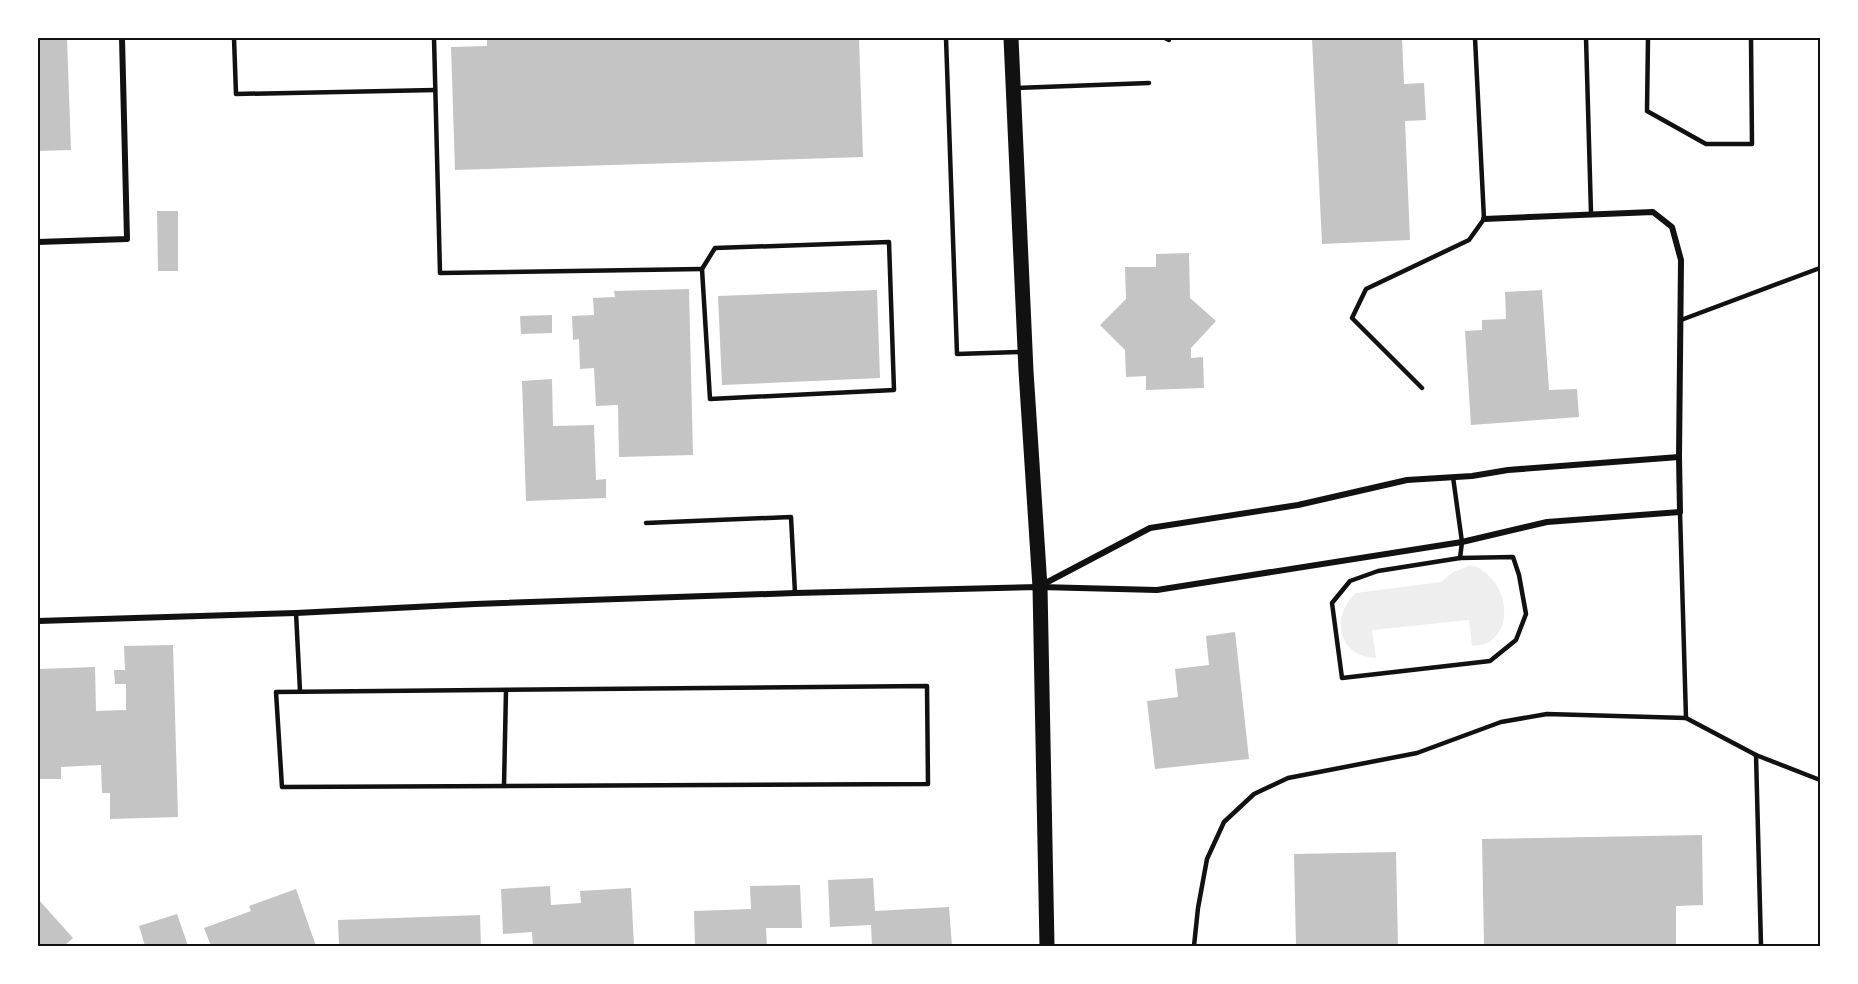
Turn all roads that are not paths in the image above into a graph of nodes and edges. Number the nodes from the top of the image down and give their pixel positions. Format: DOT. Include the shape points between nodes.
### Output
graph roads {
  1 [pos="122,38"];
  2 [pos="234,38"];
  3 [pos="434,38"];
  4 [pos="946,38"];
  5 [pos="1011,38"];
  6 [pos="1475,38"];
  7 [pos="1586,38"];
  8 [pos="1648,38"];
  9 [pos="1751,38"];
  10 [pos="1149,83"];
  11 [pos="1013,88"];
  12 [pos="435,90"];
  13 [pos="1591,213"];
  14 [pos="1484,219"];
  15 [pos="38,242"];
  16 [pos="1821,268"];
  17 [pos="702,269"];
  18 [pos="1681,320"];
  19 [pos="1025,351"];
  20 [pos="1422,388"];
  21 [pos="1679,457"];
  22 [pos="1453,477"];
  23 [pos="1680,512"];
  24 [pos="646,523"];
  25 [pos="1462,542"];
  26 [pos="1460,558"];
  27 [pos="1040,587"];
  28 [pos="795,593"];
  29 [pos="297,613"];
  30 [pos="38,621"];
  31 [pos="506,690"];
  32 [pos="300,692"];
  33 [pos="1686,718"];
  34 [pos="1756,755"];
  35 [pos="1821,780"];
  36 [pos="504,786"];
  37 [pos="1047,946"];
  38 [pos="1194,946"];
  39 [pos="1761,946"];
  1 -- 15 [label="street" via="127,239"];
  2 -- 12 [label="lane" via="236,94"];
  3 -- 12 [label="lane"];
  4 -- 19 [label="lane" via="957,354"];
  5 -- 11 [label="main road"];
  6 -- 14 [label="lane"];
  7 -- 13 [label="lane"];
  8 -- 9 [label="lane" via="1647,111 1706,144 1752,144"];
  10 -- 11 [label="lane"];
  11 -- 19 [label="main road"];
  12 -- 17 [label="lane" via="440,273"];
  13 -- 14 [label="street"];
  13 -- 18 [label="street" via="1653,212 1672,227 1681,260"];
  14 -- 20 [label="lane" via="1469,240 1366,289 1352,318"];
  16 -- 18 [label="lane"];
  17 -- 17 [label="lane" via="715,248 889,242 894,390 710,399"];
  18 -- 21 [label="street"];
  19 -- 27 [label="main road"];
  21 -- 22 [label="street"];
  21 -- 23 [label="street"];
  22 -- 25 [label="lane"];
  22 -- 27 [label="street" via="1407,480 1298,505 1150,528"];
  23 -- 25 [label="street" via="1547,522"];
  23 -- 33 [label="lane"];
  24 -- 28 [label="lane" via="791,517"];
  25 -- 26 [label="lane"];
  25 -- 27 [label="street" via="1157,590"];
  26 -- 26 [label="lane" via="1513,557 1526,614 1516,640 1490,661 1342,678 1332,603 1350,581 1378,571"];
  27 -- 28 [label="street"];
  27 -- 37 [label="main road"];
  28 -- 29 [label="street"];
  29 -- 30 [label="street"];
  29 -- 32 [label="lane"];
  31 -- 32 [label="lane"];
  31 -- 36 [label="lane"];
  31 -- 36 [label="lane" via="927,686 928,784"];
  32 -- 36 [label="lane" via="276,692 282,787"];
  33 -- 34 [label="lane"];
  33 -- 38 [label="lane" via="1547,714 1501,722 1417,753 1288,778 1254,794 1224,822 1207,859"];
  34 -- 35 [label="lane"];
  34 -- 39 [label="lane"];
}
